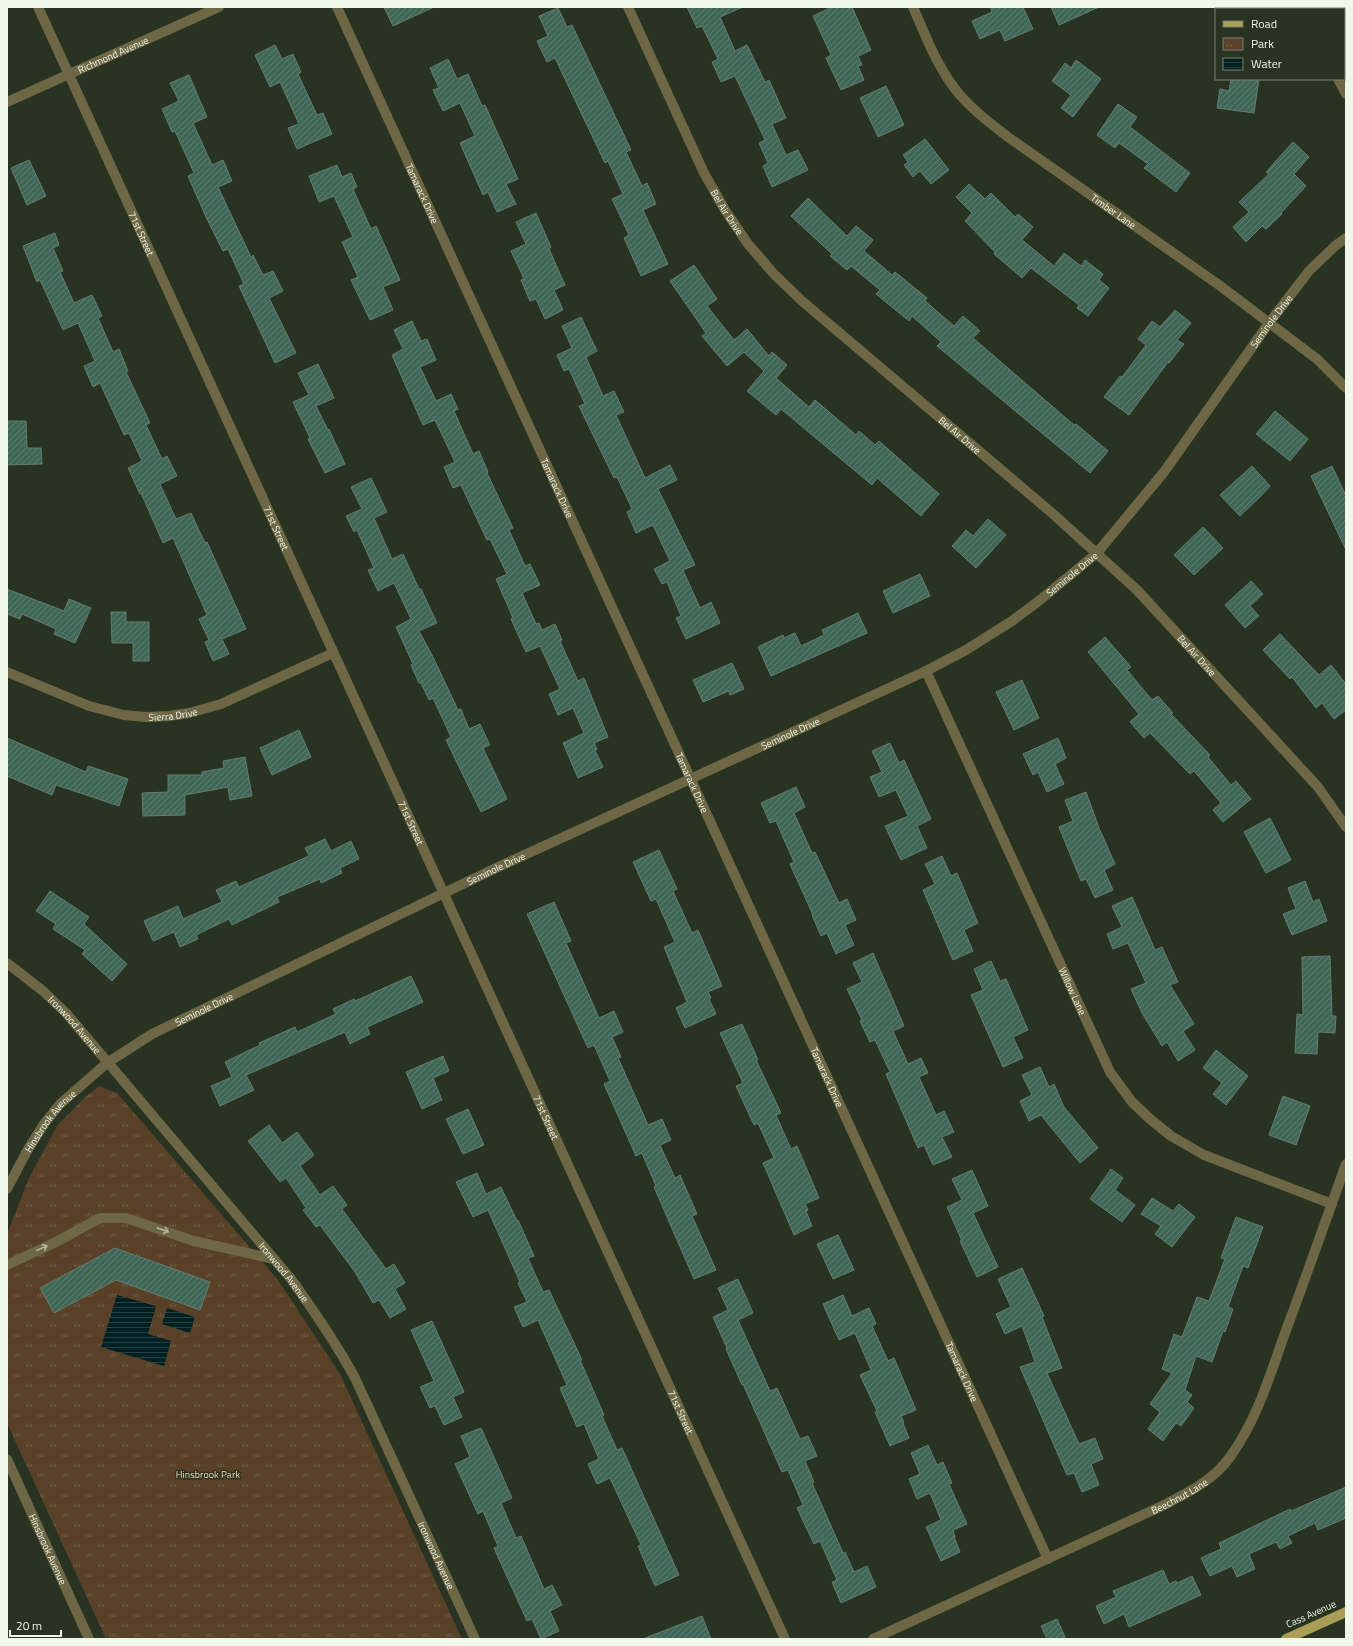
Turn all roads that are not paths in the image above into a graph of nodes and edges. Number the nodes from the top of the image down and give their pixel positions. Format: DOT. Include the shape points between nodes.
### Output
graph roads {
  1 [pos="38,7"];
  2 [pos="219,7"];
  3 [pos="337,7"];
  4 [pos="628,7"];
  5 [pos="913,7"];
  6 [pos="68,74"];
  7 [pos="1339,80"];
  8 [pos="1346,94"];
  9 [pos="7,102"];
  10 [pos="1346,238"];
  11 [pos="1269,323"];
  12 [pos="1346,388"];
  13 [pos="1097,553"];
  14 [pos="333,653"];
  15 [pos="926,671"];
  16 [pos="7,672"];
  17 [pos="690,779"];
  18 [pos="1346,827"];
  19 [pos="443,893"];
  20 [pos="7,963"];
  21 [pos="107,1063"];
  22 [pos="1346,1164"];
  23 [pos="7,1189"];
  24 [pos="1332,1204"];
  25 [pos="274,1259"];
  26 [pos="7,1265"];
  27 [pos="7,1459"];
  28 [pos="1048,1559"];
  29 [pos="1346,1612"];
  30 [pos="89,1639"];
  31 [pos="475,1639"];
  32 [pos="785,1639"];
  33 [pos="873,1639"];
  34 [pos="1286,1639"];
  1 -- 6 [label="street, 71st Street"];
  2 -- 6 [label="street, Richmond Avenue"];
  3 -- 17 [label="street, Tamarack Drive"];
  4 -- 13 [label="street, Bel Air Drive" via="704,173 724,210 748,244 802,301"];
  5 -- 11 [label="street, Timber Lane" via="945,74 959,94 979,114"];
  6 -- 9 [label="street, Richmond Avenue"];
  6 -- 14 [label="street, 71st Street"];
  7 -- 8 [label="street"];
  10 -- 11 [label="street, Seminole Drive" via="1309,271"];
  11 -- 12 [label="street, Timber Lane" via="1317,359"];
  11 -- 13 [label="street, Seminole Drive" via="1164,472"];
  13 -- 15 [label="street, Seminole Drive" via="1012,621"];
  13 -- 18 [label="street, Bel Air Drive" via="1138,590 1318,787"];
  14 -- 16 [label="street, Sierra Drive" via="222,704 169,716 124,715 89,706"];
  14 -- 19 [label="street, 71st Street"];
  15 -- 17 [label="street, Seminole Drive"];
  15 -- 24 [label="street, Willow Lane" via="1110,1072 1132,1102 1171,1136 1204,1155"];
  17 -- 19 [label="street, Seminole Drive"];
  17 -- 28 [label="street, Tamarack Drive"];
  19 -- 21 [label="street, Seminole Drive" via="152,1034"];
  19 -- 32 [label="street, 71st Street"];
  20 -- 21 [label="street, Ironwood Avenue" via="43,991"];
  21 -- 23 [label="street, Hinsbrook Avenue" via="60,1104 44,1124"];
  21 -- 25 [label="street, Ironwood Avenue"];
  22 -- 24 [label="street"];
  24 -- 28 [label="street, Beechnut Lane" via="1263,1395 1246,1432 1230,1458 1214,1475 1187,1493"];
  26 -- 25 [label="street, one-way" via="100,1218 126,1218 194,1241"];
  25 -- 31 [label="street, Ironwood Avenue" via="317,1315 355,1378"];
  27 -- 30 [label="street, Hinsbrook Avenue"];
  28 -- 33 [label="street, Beechnut Lane"];
  29 -- 34 [label="main road, Cass Avenue"];
}
